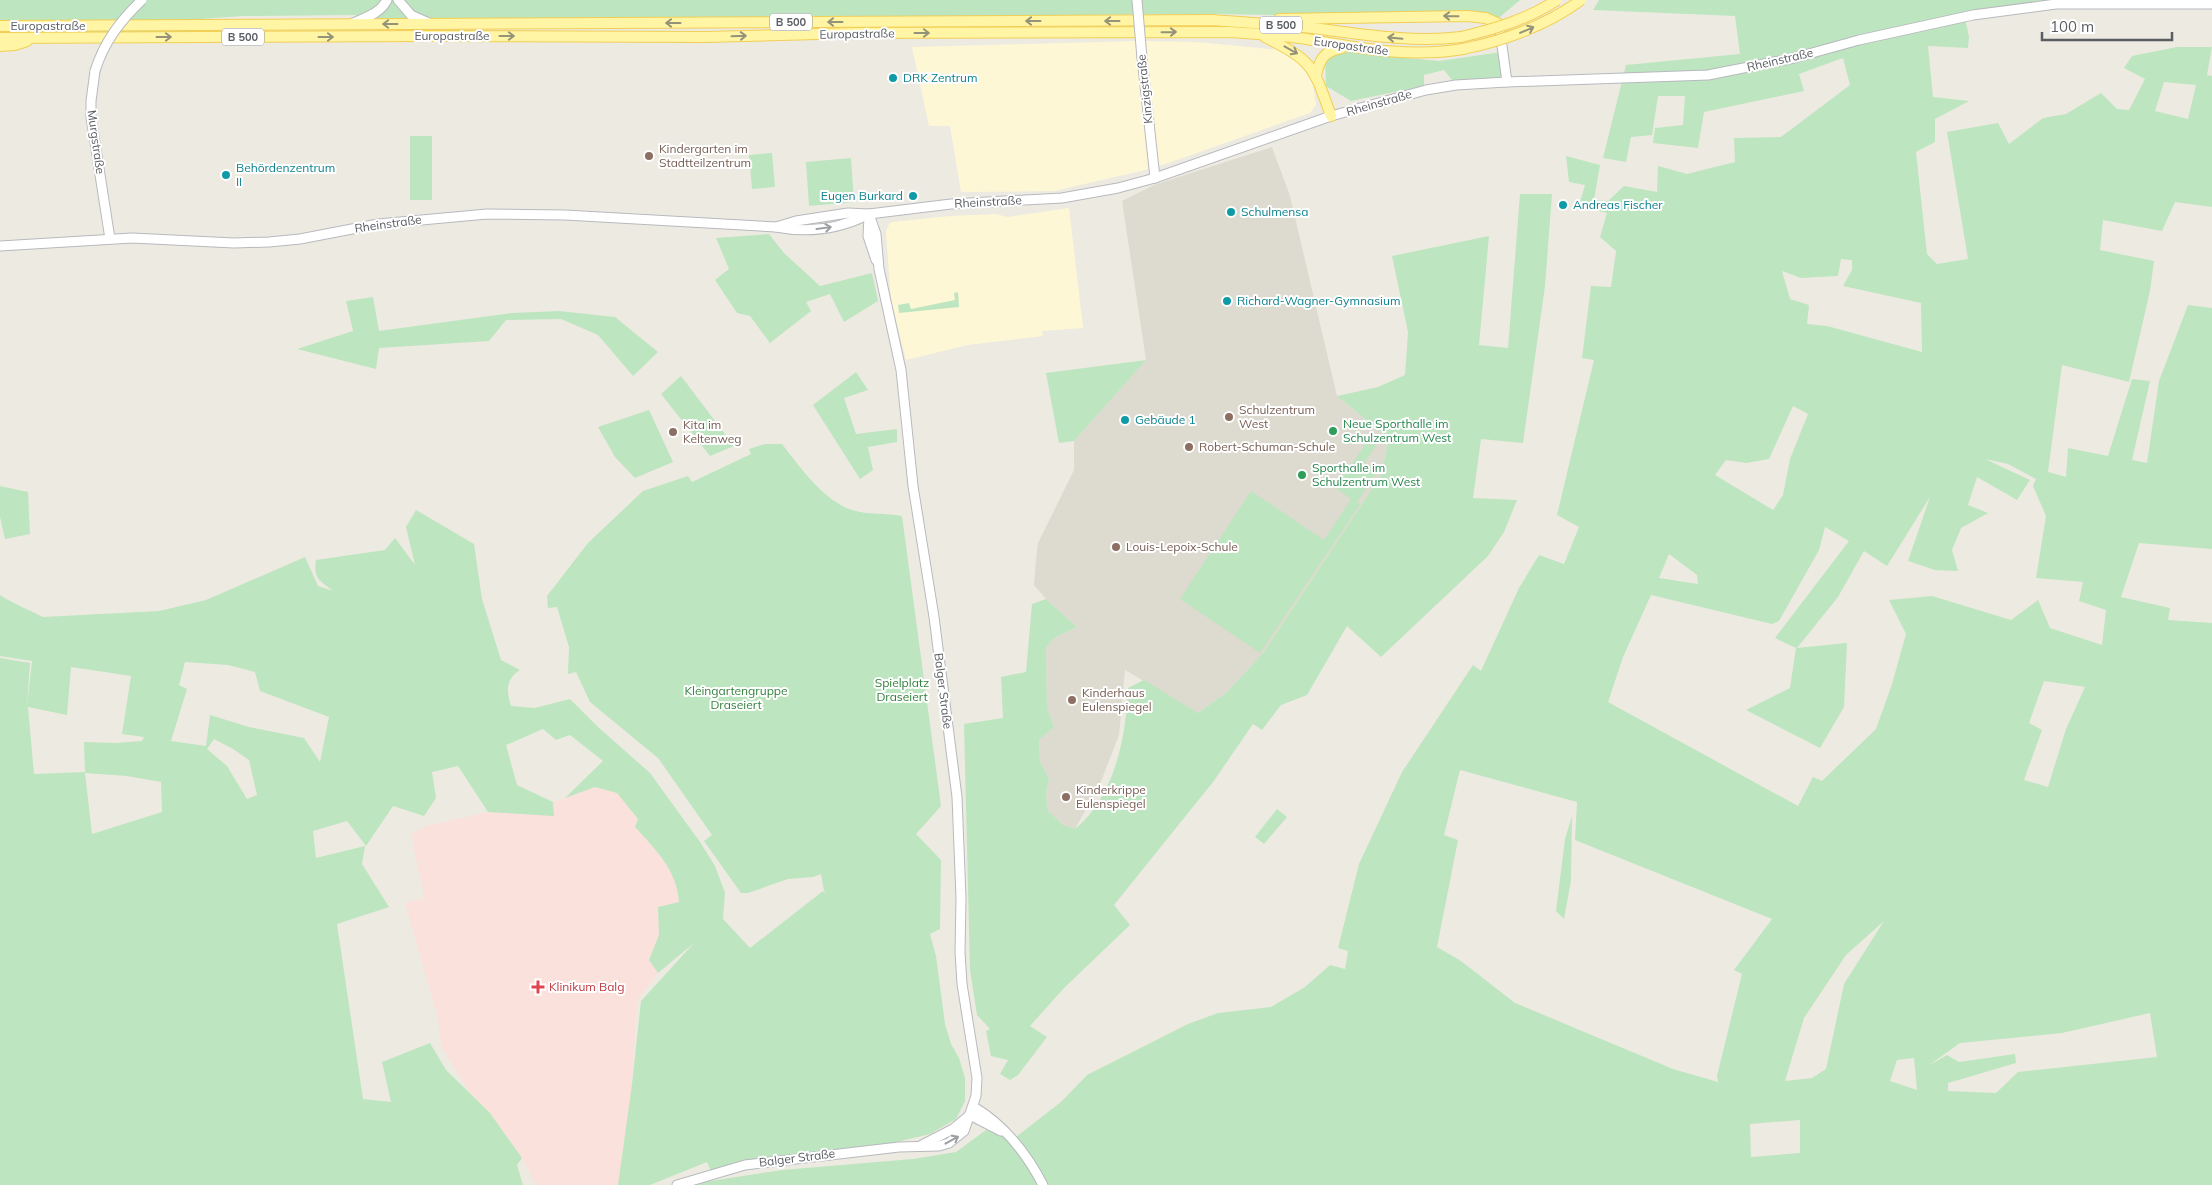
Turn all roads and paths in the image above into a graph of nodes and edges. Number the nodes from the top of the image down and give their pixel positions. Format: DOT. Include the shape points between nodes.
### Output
graph roads {
  1 [pos="142,0"];
  2 [pos="387,0"];
  3 [pos="398,0"];
  4 [pos="1137,0"];
  5 [pos="1558,0"];
  6 [pos="1581,0"];
  7 [pos="2212,4"];
  8 [pos="1213,20"];
  9 [pos="349,24"];
  10 [pos="432,24"];
  11 [pos="1499,24"];
  12 [pos="0,26"];
  13 [pos="1260,34"];
  14 [pos="0,38"];
  15 [pos="35,38"];
  16 [pos="0,46"];
  17 [pos="1348,47"];
  18 [pos="1316,74"];
  19 [pos="1507,82"];
  20 [pos="1331,116"];
  21 [pos="1155,178"];
  22 [pos="869,214"];
  23 [pos="110,239"];
  24 [pos="0,246"];
  25 [pos="972,1111"];
  26 [pos="677,1185"];
  27 [pos="1043,1185"];
  1 -- 23 [label="street, Murgstraße, bridge" via="111,35 99,59 91,101"];
  2 -- 9 [label="street" via="374,14"];
  3 -- 10 [label="street" via="411,15"];
  4 -- 21 [label="street, Kinzigstraße, bridge"];
  5 -- 8 [label="main road, Europastraße / B 500, one-way, bridge" via="1512,22 1461,36 1426,39"];
  17 -- 6 [label="main road, Europastraße / B 500, one-way, bridge" via="1412,53 1464,49 1524,32"];
  7 -- 19 [label="street, Rheinstraße" via="2056,4 1973,15 1708,75"];
  8 -- 10 [label="main road, Europastraße / B 500, one-way"];
  11 -- 8 [label="main road, one-way" via="1486,18 1438,16"];
  10 -- 9 [label="main road, Europastraße / B 500, one-way"];
  9 -- 12 [label="main road, Europastraße / B 500"];
  11 -- 19 [label="street"];
  15 -- 13 [label="main road, Europastraße / B 500, one-way"];
  13 -- 17 [label="main road, Europastraße / B 500"];
  13 -- 18 [label="main road, one-way" via="1299,55"];
  14 -- 15 [label="main road, Europastraße / B 500"];
  15 -- 16 [label="main road"];
  17 -- 18 [label="main road" via="1324,54"];
  18 -- 20 [label="main road"];
  19 -- 20 [label="street, Rheinstraße" via="1426,90"];
  20 -- 21 [label="street, Rheinstraße"];
  21 -- 22 [label="street, Rheinstraße" via="1062,198 951,204"];
  22 -- 23 [label="street, Rheinstraße" via="850,224 803,231 565,215 487,214 397,222 270,242"];
  22 -- 25 [label="street, Balger Straße" via="876,234 900,370 957,797 962,984 977,1078"];
  23 -- 24 [label="street, Rheinstraße"];
  25 -- 26 [label="street, Balger Straße" via="968,1125 959,1136 939,1146 850,1152 746,1165"];
  25 -- 27 [label="street" via="991,1117 1027,1156"];
}
